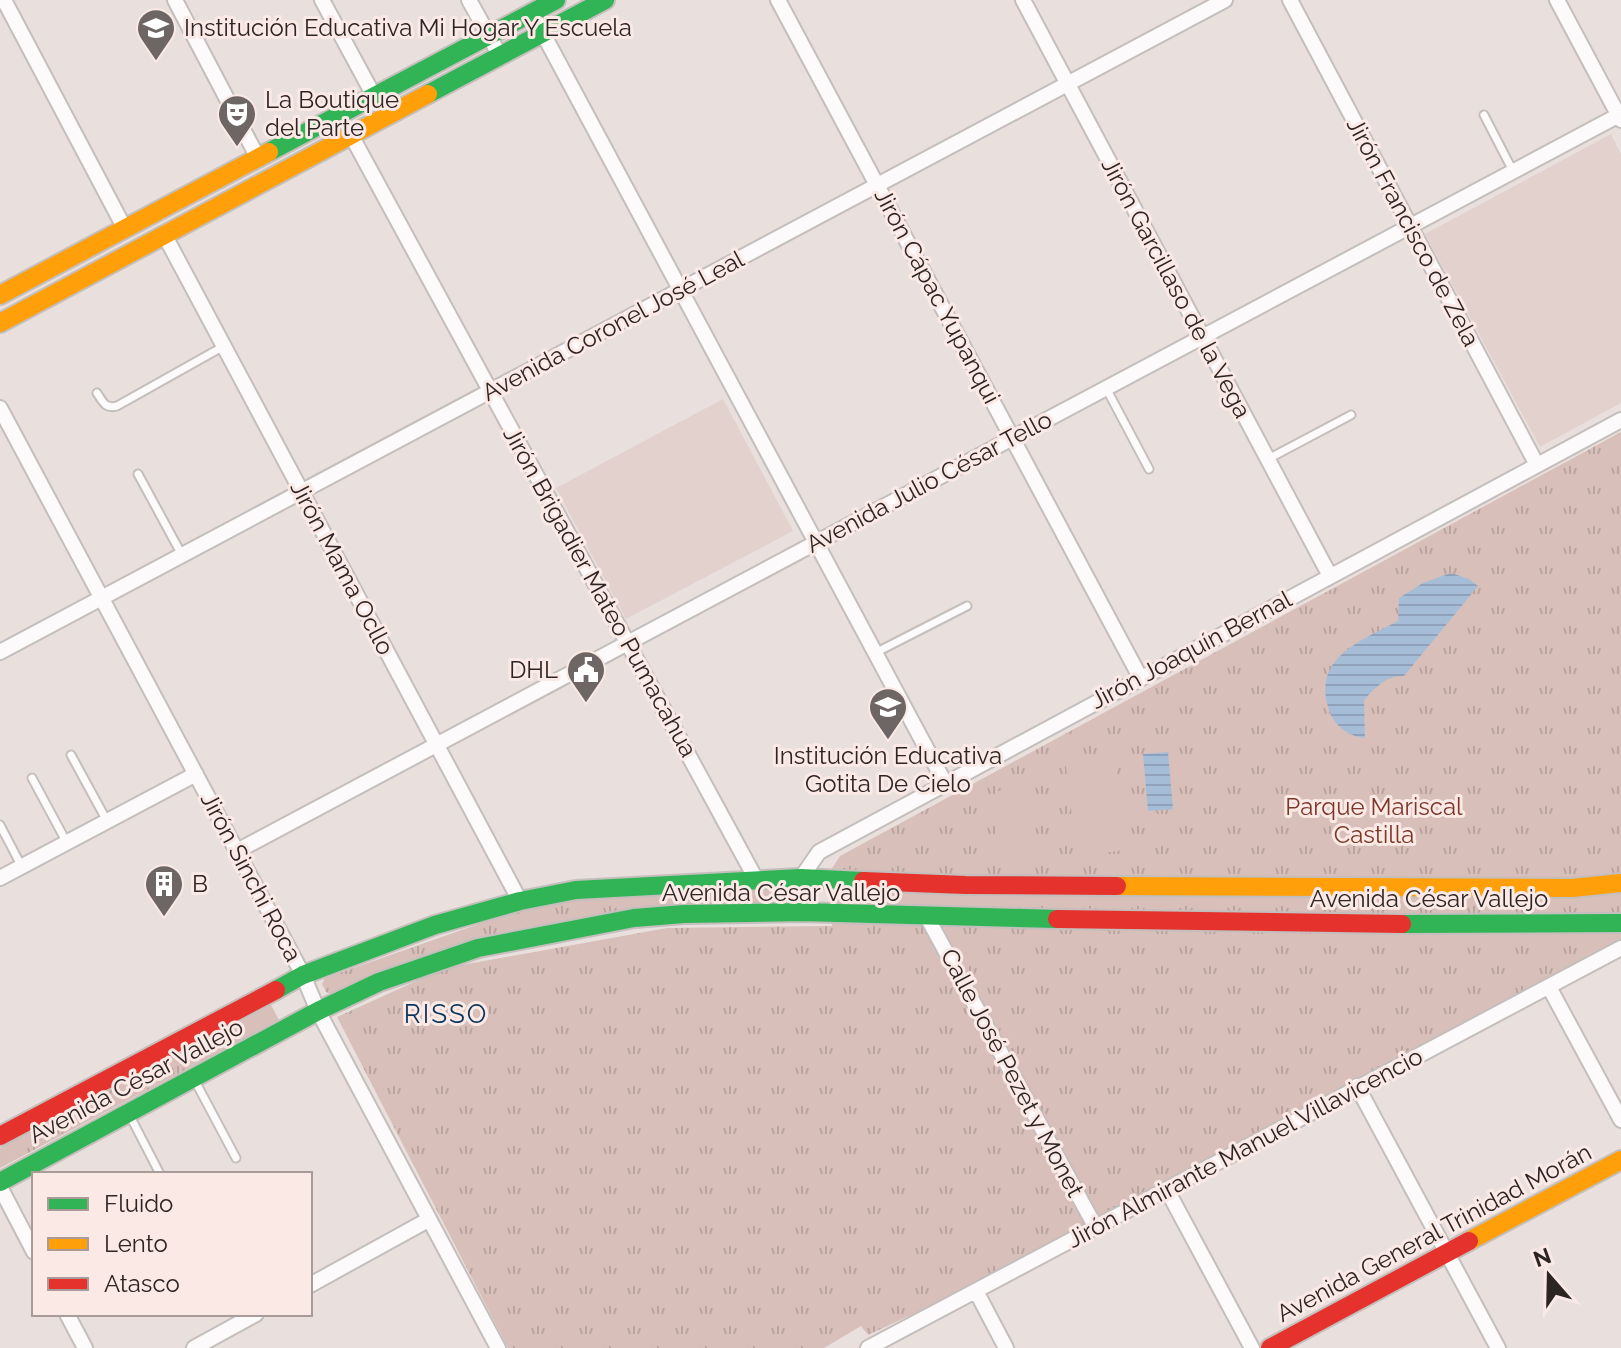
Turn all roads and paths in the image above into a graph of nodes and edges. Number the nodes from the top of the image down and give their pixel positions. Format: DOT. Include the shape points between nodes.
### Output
graph roads {
  1 [pos="4,0"];
  2 [pos="175,0"];
  3 [pos="322,0"];
  4 [pos="469,0"];
  5 [pos="556,0"];
  6 [pos="605,0"];
  7 [pos="778,0"];
  8 [pos="1023,0"];
  9 [pos="1225,0"];
  10 [pos="1290,0"];
  11 [pos="1557,0"];
  12 [pos="532,13"];
  13 [pos="543,33"];
  14 [pos="489,35"];
  15 [pos="500,56"];
  16 [pos="1067,84"];
  17 [pos="374,96"];
  18 [pos="1484,115"];
  19 [pos="1620,116"];
  20 [pos="351,135"];
  21 [pos="258,158"];
  22 [pos="1513,171"];
  23 [pos="877,185"];
  24 [pos="1410,226"];
  25 [pos="125,229"];
  26 [pos="165,236"];
  27 [pos="681,290"];
  28 [pos="0,295"];
  29 [pos="0,323"];
  30 [pos="1202,337"];
  31 [pos="224,346"];
  32 [pos="1106,388"];
  33 [pos="490,391"];
  34 [pos="97,393"];
  35 [pos="0,408"];
  36 [pos="1351,415"];
  37 [pos="1621,420"];
  38 [pos="1012,438"];
  39 [pos="1268,459"];
  40 [pos="1537,465"];
  41 [pos="1149,469"];
  42 [pos="138,474"];
  43 [pos="301,492"];
  44 [pos="816,542"];
  45 [pos="182,555"];
  46 [pos="1330,576"];
  47 [pos="101,598"];
  48 [pos="967,606"];
  49 [pos="627,643"];
  50 [pos="0,652"];
  51 [pos="875,653"];
  52 [pos="1140,677"];
  53 [pos="436,745"];
  54 [pos="71,755"];
  55 [pos="196,774"];
  56 [pos="32,778"];
  57 [pos="945,783"];
  58 [pos="107,821"];
  59 [pos="0,825"];
  60 [pos="67,843"];
  61 [pos="237,851"];
  62 [pos="22,867"];
  63 [pos="0,878"];
  64 [pos="801,878"];
  65 [pos="757,881"];
  66 [pos="1621,883"];
  67 [pos="1314,888"];
  68 [pos="1365,888"];
  69 [pos="520,901"];
  70 [pos="802,912"];
  71 [pos="927,917"];
  72 [pos="1311,922"];
  73 [pos="1621,923"];
  74 [pos="1364,924"];
  75 [pos="1621,948"];
  76 [pos="303,975"];
  77 [pos="1549,987"];
  78 [pos="318,1011"];
  79 [pos="193,1077"];
  80 [pos="1357,1086"];
  81 [pos="128,1112"];
  82 [pos="1621,1120"];
  83 [pos="0,1136"];
  84 [pos="236,1158"];
  85 [pos="1621,1160"];
  86 [pos="159,1172"];
  87 [pos="0,1185"];
  88 [pos="1167,1190"];
  89 [pos="428,1220"];
  90 [pos="1096,1228"];
  91 [pos="32,1248"];
  92 [pos="1447,1253"];
  93 [pos="312,1284"];
  94 [pos="976,1291"];
  95 [pos="68,1316"];
  96 [pos="252,1316"];
  97 [pos="85,1348"];
  98 [pos="194,1348"];
  99 [pos="498,1348"];
  100 [pos="868,1348"];
  101 [pos="1006,1348"];
  102 [pos="1252,1348"];
  103 [pos="1270,1348"];
  104 [pos="1498,1348"];
  1 -- 25 [label="street"];
  2 -- 21 [label="street"];
  3 -- 17 [label="street"];
  4 -- 14 [label="street"];
  5 -- 12 [label="main road"];
  6 -- 13 [label="main road"];
  7 -- 23 [label="street, Jirón Cápac Yupanqui"];
  8 -- 16 [label="street, Jirón Garcillaso de la Vega"];
  9 -- 16 [label="street, Avenida Coronel José Leal"];
  10 -- 24 [label="street, Jirón Francisco de Zela"];
  11 -- 19 [label="street"];
  12 -- 13 [label="street"];
  12 -- 14 [label="main road"];
  13 -- 15 [label="main road"];
  13 -- 27 [label="street"];
  14 -- 15 [label="street"];
  14 -- 17 [label="main road"];
  15 -- 20 [label="main road"];
  16 -- 23 [label="street, Avenida Coronel José Leal"];
  16 -- 30 [label="street, Jirón Garcillaso de la Vega"];
  17 -- 21 [label="main road"];
  18 -- 22 [label="lane"];
  19 -- 22 [label="street, Avenida Julio César Tello"];
  20 -- 26 [label="main road"];
  20 -- 33 [label="street, Jirón Brigadier Mateo Pumacahua"];
  21 -- 25 [label="main road"];
  22 -- 24 [label="street, Avenida Julio César Tello"];
  23 -- 27 [label="street, Avenida Coronel José Leal"];
  23 -- 38 [label="street, Jirón Cápac Yupanqui"];
  24 -- 30 [label="street, Avenida Julio César Tello"];
  24 -- 40 [label="street, Jirón Francisco de Zela"];
  25 -- 28 [label="main road"];
  26 -- 29 [label="main road"];
  26 -- 31 [label="street, Jirón Mama Ocllo"];
  27 -- 33 [label="street, Avenida Coronel José Leal"];
  27 -- 44 [label="street"];
  30 -- 32 [label="street, Avenida Julio César Tello"];
  30 -- 39 [label="street, Jirón Garcillaso de la Vega"];
  31 -- 34 [label="lane" via="117,406 105,406"];
  31 -- 43 [label="street, Jirón Mama Ocllo"];
  32 -- 38 [label="street, Avenida Julio César Tello"];
  32 -- 41 [label="lane"];
  33 -- 43 [label="street, Avenida Coronel José Leal"];
  33 -- 49 [label="street, Jirón Brigadier Mateo Pumacahua"];
  35 -- 47 [label="street, Jirón Sinchi Roca"];
  36 -- 39 [label="lane"];
  37 -- 40 [label="street, Jirón Joaquín Bernal"];
  38 -- 44 [label="street, Avenida Julio César Tello"];
  38 -- 52 [label="street, Jirón Cápac Yupanqui"];
  39 -- 46 [label="street, Jirón Garcillaso de la Vega"];
  40 -- 46 [label="street, Jirón Joaquín Bernal"];
  42 -- 45 [label="lane"];
  43 -- 45 [label="street, Avenida Coronel José Leal"];
  43 -- 53 [label="street, Jirón Mama Ocllo"];
  44 -- 49 [label="street, Avenida Julio César Tello"];
  44 -- 51 [label="street"];
  45 -- 47 [label="street, Avenida Coronel José Leal"];
  46 -- 52 [label="street, Jirón Joaquín Bernal"];
  47 -- 50 [label="street, Avenida Coronel José Leal"];
  47 -- 55 [label="street, Jirón Sinchi Roca"];
  48 -- 51 [label="lane"];
  49 -- 53 [label="street, Avenida Julio César Tello"];
  49 -- 65 [label="street, Jirón Brigadier Mateo Pumacahua"];
  51 -- 57 [label="street"];
  52 -- 57 [label="street, Jirón Joaquín Bernal"];
  53 -- 61 [label="street, Avenida Julio César Tello"];
  53 -- 69 [label="street, Jirón Mama Ocllo"];
  54 -- 58 [label="lane"];
  55 -- 58 [label="street"];
  55 -- 61 [label="street, Jirón Sinchi Roca"];
  56 -- 60 [label="lane"];
  57 -- 64 [label="street, Jirón Joaquín Bernal" via="819,852"];
  58 -- 60 [label="street"];
  59 -- 62 [label="lane"];
  60 -- 62 [label="street"];
  61 -- 76 [label="street, Jirón Sinchi Roca"];
  62 -- 63 [label="street"];
  64 -- 65 [label="main road, Avenida César Vallejo"];
  64 -- 67 [label="main road, Avenida César Vallejo"];
  64 -- 70 [label="street"];
  65 -- 69 [label="main road, Avenida César Vallejo" via="576,890"];
  66 -- 68 [label="main road, Avenida César Vallejo" via="1572,888"];
  67 -- 68 [label="main road, Avenida César Vallejo"];
  67 -- 72 [label="main road" via="1325,906"];
  68 -- 74 [label="main road" via="1353,906"];
  69 -- 76 [label="main road, Avenida César Vallejo" via="435,925"];
  70 -- 71 [label="main road, Avenida César Vallejo"];
  70 -- 78 [label="main road, Avenida César Vallejo" via="634,918 533,936 432,963"];
  71 -- 72 [label="main road, Avenida César Vallejo"];
  71 -- 90 [label="street, Calle José Pezet y Monet"];
  72 -- 74 [label="main road, Avenida César Vallejo"];
  73 -- 74 [label="main road, Avenida César Vallejo"];
  75 -- 77 [label="street, Jirón Almirante Manuel Villavicencio"];
  76 -- 78 [label="street, Jirón Sinchi Roca"];
  76 -- 83 [label="main road, Avenida César Vallejo"];
  77 -- 80 [label="street, Jirón Almirante Manuel Villavicencio"];
  77 -- 82 [label="street"];
  78 -- 79 [label="main road, Avenida César Vallejo"];
  78 -- 89 [label="street, Jirón Sinchi Roca"];
  79 -- 81 [label="main road, Avenida César Vallejo"];
  79 -- 84 [label="lane"];
  80 -- 88 [label="street, Jirón Almirante Manuel Villavicencio"];
  80 -- 92 [label="street"];
  81 -- 86 [label="lane"];
  81 -- 87 [label="main road, Avenida César Vallejo"];
  85 -- 92 [label="main road, Avenida General Trinidad Morán"];
  87 -- 91 [label="street"];
  88 -- 90 [label="street, Jirón Almirante Manuel Villavicencio"];
  88 -- 102 [label="street"];
  89 -- 93 [label="street"];
  89 -- 99 [label="street, Jirón Sinchi Roca"];
  90 -- 94 [label="street, Jirón Almirante Manuel Villavicencio"];
  92 -- 103 [label="main road, Avenida General Trinidad Morán"];
  92 -- 104 [label="street"];
  94 -- 100 [label="street, Jirón Almirante Manuel Villavicencio"];
  94 -- 101 [label="street"];
  95 -- 97 [label="street"];
  96 -- 98 [label="street"];
}
